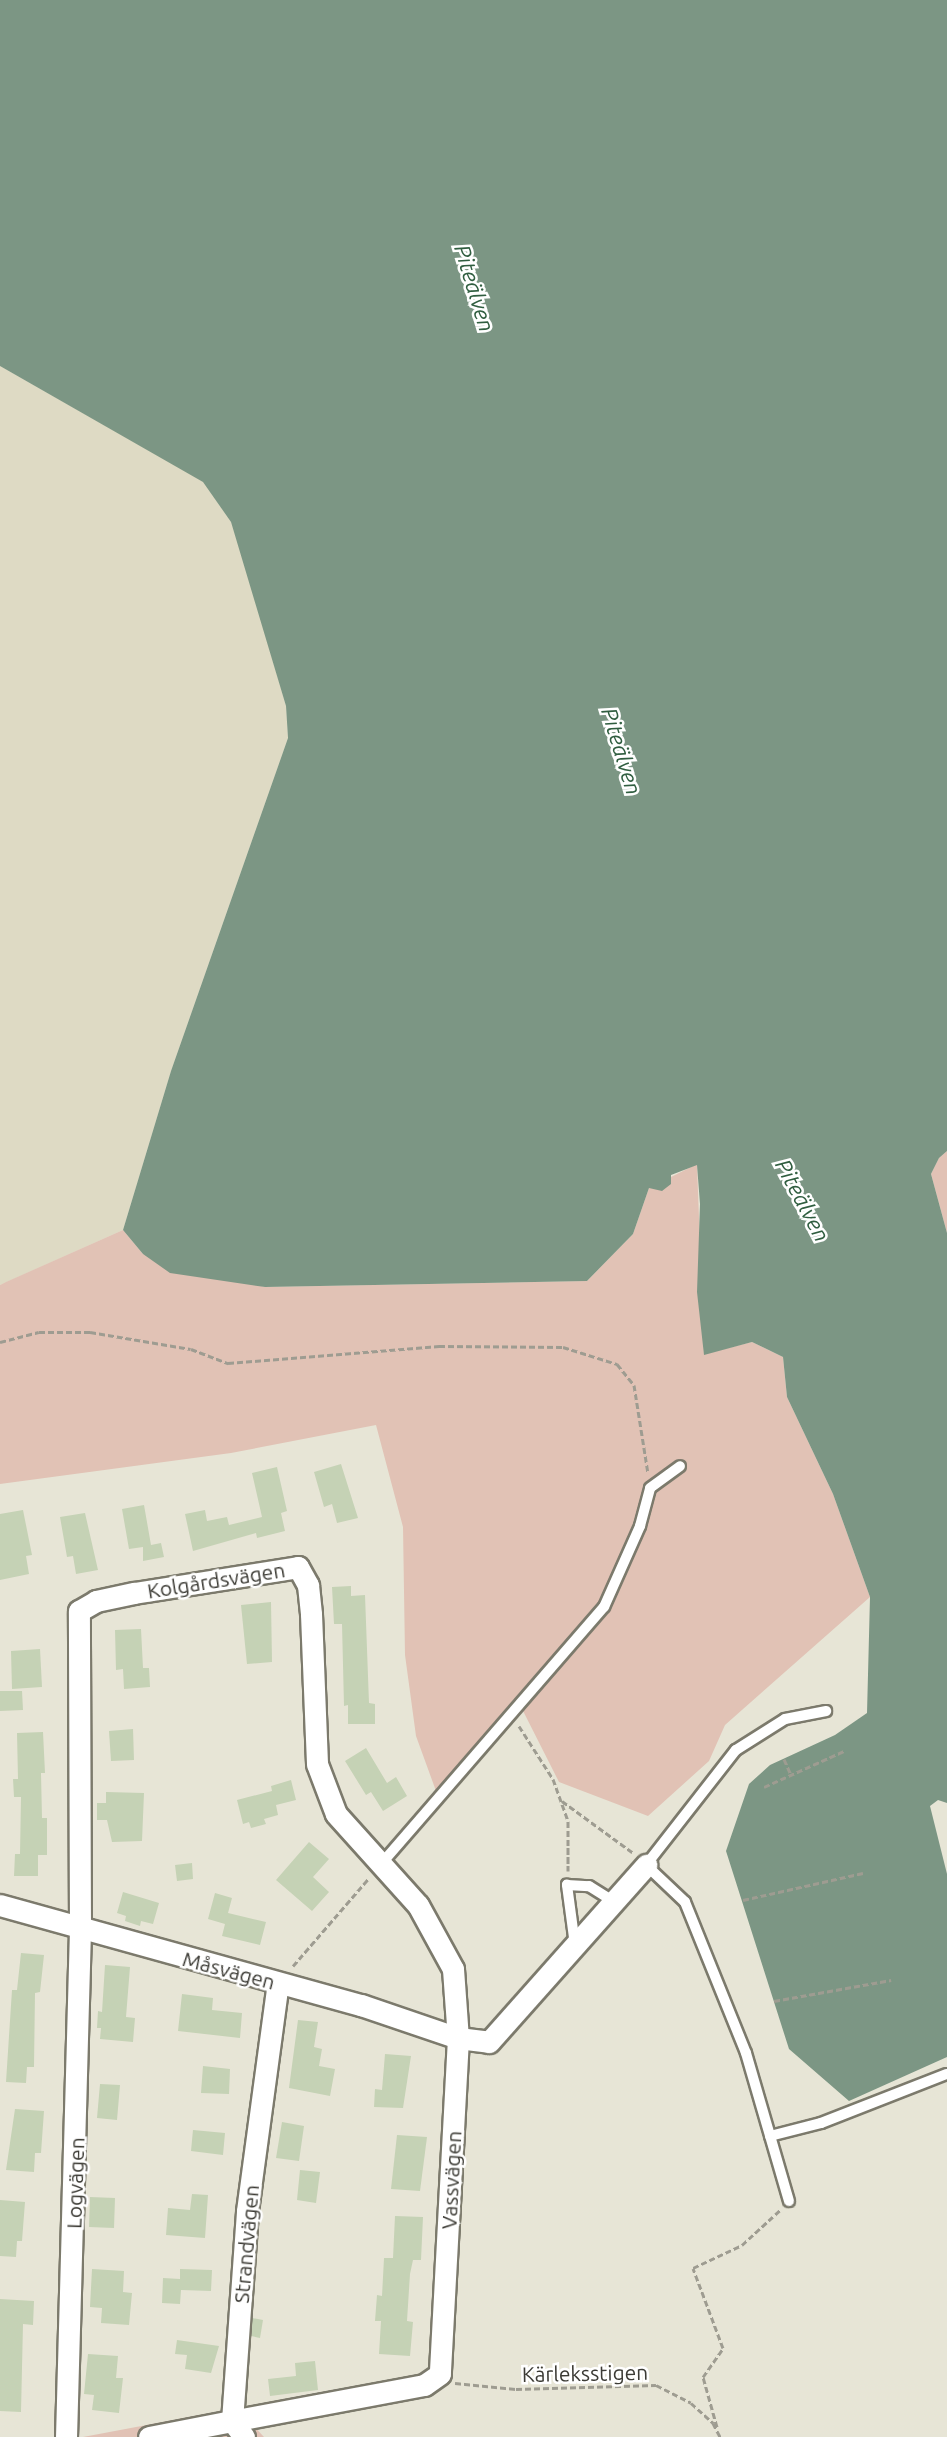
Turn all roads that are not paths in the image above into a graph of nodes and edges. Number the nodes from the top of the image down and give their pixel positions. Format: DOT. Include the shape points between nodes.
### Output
graph roads {
  1 [pos="680,1466"];
  2 [pos="826,1711"];
  3 [pos="382,1863"];
  4 [pos="646,1865"];
  5 [pos="615,1902"];
  6 [pos="0,1905"];
  7 [pos="80,1928"];
  8 [pos="575,1948"];
  9 [pos="278,1983"];
  10 [pos="458,2038"];
  11 [pos="947,2074"];
  12 [pos="770,2136"];
  13 [pos="789,2201"];
  14 [pos="238,2429"];
  15 [pos="66,2437"];
  16 [pos="149,2437"];
  1 -- 3 [label="lane" via="650,1488 640,1526 603,1607"];
  2 -- 4 [label="lane" via="785,1719 736,1750"];
  3 -- 7 [label="street, Kolgårdsvägen" via="336,1814 317,1764 311,1614 308,1585 298,1567 106,1599 79,1611"];
  3 -- 10 [label="street, Kolgårdsvägen" via="418,1905 453,1969"];
  4 -- 5 [label="street"];
  4 -- 12 [label="lane" via="685,1902 746,2053"];
  5 -- 8 [label="street"];
  5 -- 8 [label="lane" via="590,1886 567,1885"];
  6 -- 7 [label="street, Måsvägen"];
  7 -- 9 [label="street, Måsvägen"];
  7 -- 15 [label="street, Logvägen"];
  8 -- 10 [label="street" via="489,2043"];
  9 -- 10 [label="street, Måsvägen"];
  9 -- 14 [label="street, Strandvägen" via="247,2211"];
  10 -- 14 [label="street, Vassvägen" via="440,2374 434,2381"];
  11 -- 12 [label="lane" via="821,2123"];
  12 -- 13 [label="lane"];
  14 -- 16 [label="street"];
}
